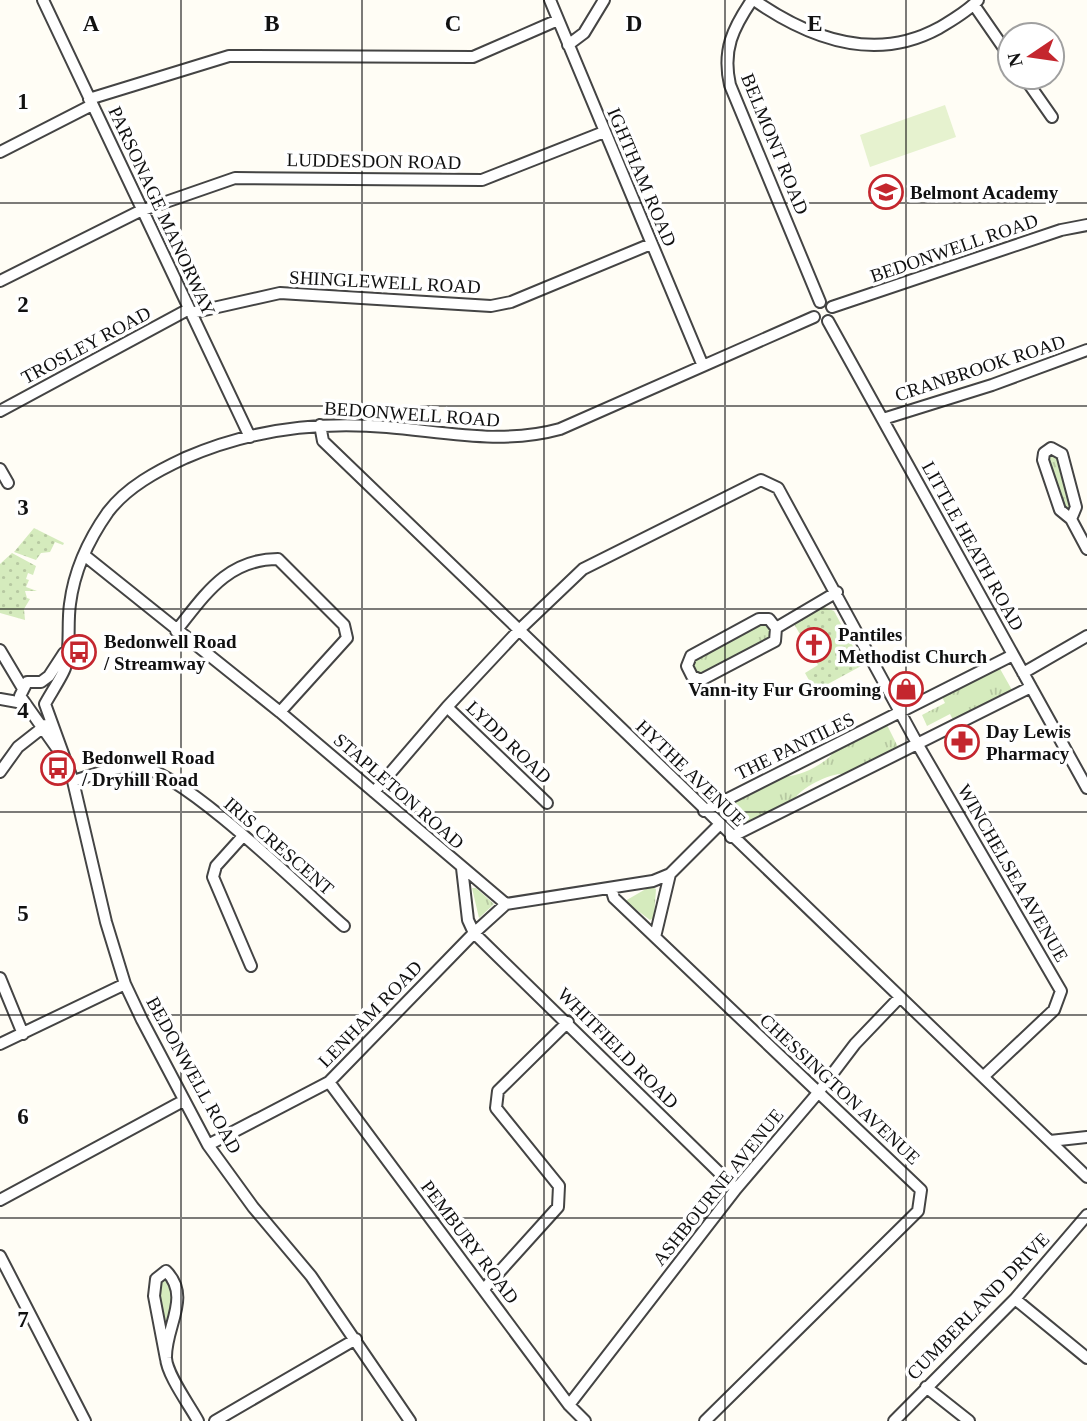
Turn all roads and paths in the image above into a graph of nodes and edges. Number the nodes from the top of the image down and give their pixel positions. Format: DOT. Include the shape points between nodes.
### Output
graph roads {
  1 [pos="43,0"];
  2 [pos="550,0"];
  3 [pos="604,0"];
  4 [pos="753,0"];
  5 [pos="976,2"];
  6 [pos="558,20"];
  7 [pos="996,34"];
  8 [pos="568,44"];
  9 [pos="1034,91"];
  10 [pos="91,102"];
  11 [pos="1052,117"];
  12 [pos="604,132"];
  13 [pos="0,152"];
  14 [pos="140,211"];
  15 [pos="1087,225"];
  16 [pos="651,244"];
  17 [pos="0,281"];
  18 [pos="820,302"];
  19 [pos="832,307"];
  20 [pos="190,311"];
  21 [pos="814,317"];
  22 [pos="828,321"];
  23 [pos="1087,350"];
  24 [pos="703,366"];
  25 [pos="0,411"];
  26 [pos="883,419"];
  27 [pos="320,425"];
  28 [pos="250,437"];
  29 [pos="0,469"];
  30 [pos="8,483"];
  31 [pos="1071,519"];
  32 [pos="1087,549"];
  33 [pos="84,555"];
  34 [pos="837,592"];
  35 [pos="776,628"];
  36 [pos="519,630"];
  37 [pos="176,631"];
  38 [pos="1087,636"];
  39 [pos="67,648"];
  40 [pos="0,650"];
  41 [pos="1013,655"];
  42 [pos="10,663"];
  43 [pos="1023,673"];
  44 [pos="37,681"];
  45 [pos="1031,687"];
  46 [pos="22,688"];
  47 [pos="0,697"];
  48 [pos="47,698"];
  49 [pos="26,705"];
  50 [pos="447,707"];
  51 [pos="280,712"];
  52 [pos="901,713"];
  53 [pos="46,725"];
  54 [pos="918,745"];
  55 [pos="0,772"];
  56 [pos="73,781"];
  57 [pos="1087,788"];
  58 [pos="373,792"];
  59 [pos="547,803"];
  60 [pos="705,811"];
  61 [pos="719,825"];
  62 [pos="243,836"];
  63 [pos="731,837"];
  64 [pos="462,868"];
  65 [pos="670,874"];
  66 [pos="611,888"];
  67 [pos="506,904"];
  68 [pos="344,926"];
  69 [pos="474,933"];
  70 [pos="655,937"];
  71 [pos="251,966"];
  72 [pos="0,978"];
  73 [pos="125,984"];
  74 [pos="900,997"];
  75 [pos="568,1022"];
  76 [pos="23,1034"];
  77 [pos="0,1044"];
  78 [pos="985,1076"];
  79 [pos="329,1082"];
  80 [pos="817,1094"];
  81 [pos="183,1101"];
  82 [pos="1087,1136"];
  83 [pos="1049,1140"];
  84 [pos="208,1145"];
  85 [pos="1087,1177"];
  86 [pos="736,1189"];
  87 [pos="0,1200"];
  88 [pos="1087,1215"];
  89 [pos="0,1256"];
  90 [pos="484,1289"];
  91 [pos="1015,1299"];
  92 [pos="356,1339"];
  93 [pos="1087,1358"];
  94 [pos="166,1359"];
  95 [pos="926,1387"];
  96 [pos="569,1405"];
  97 [pos="85,1421"];
  98 [pos="198,1421"];
  99 [pos="215,1421"];
  100 [pos="410,1421"];
  101 [pos="585,1421"];
  102 [pos="705,1421"];
  103 [pos="894,1421"];
  104 [pos="969,1421"];
  1 -- 10 [label="street, PARSONAGE MANORWAY"];
  2 -- 6 [label="street, IGHTHAM ROAD"];
  3 -- 8 [label="street" via="584,33"];
  4 -- 5 [label="street" via="817,36 894,45 919,38"];
  4 -- 18 [label="street, BELMONT ROAD" via="728,44 728,77"];
  5 -- 7 [label="street"];
  6 -- 8 [label="street, IGHTHAM ROAD"];
  6 -- 10 [label="street" via="473,57 229,56"];
  8 -- 12 [label="street, IGHTHAM ROAD"];
  9 -- 11 [label="street"];
  10 -- 13 [label="street"];
  10 -- 14 [label="street, PARSONAGE MANORWAY"];
  12 -- 14 [label="street, LUDDESDON ROAD" via="482,180 235,178"];
  12 -- 16 [label="street, IGHTHAM ROAD"];
  14 -- 17 [label="street, LUDDESDON ROAD"];
  14 -- 20 [label="street, PARSONAGE MANORWAY"];
  15 -- 19 [label="street, BEDONWELL ROAD"];
  16 -- 20 [label="street, SHINGLEWELL ROAD" via="512,302 491,306 280,293"];
  16 -- 24 [label="street, IGHTHAM ROAD"];
  18 -- 19 [label="street"];
  18 -- 21 [label="street" via="813,309"];
  19 -- 22 [label="street"];
  20 -- 25 [label="street, TROSLEY ROAD"];
  20 -- 28 [label="street, PARSONAGE MANORWAY"];
  21 -- 22 [label="street"];
  21 -- 24 [label="street, BEDONWELL ROAD"];
  22 -- 26 [label="street, LITTLE HEATH ROAD"];
  23 -- 26 [label="street, CRANBROOK ROAD"];
  24 -- 27 [label="street, BEDONWELL ROAD" via="532,437 492,439"];
  26 -- 41 [label="street, LITTLE HEATH ROAD"];
  27 -- 28 [label="street, BEDONWELL ROAD"];
  27 -- 36 [label="street, HYTHE AVENUE" via="323,441"];
  28 -- 33 [label="street, BEDONWELL ROAD" via="169,466 124,495 108,512"];
  29 -- 30 [label="street"];
  31 -- 31 [label="street" via="1060,510 1043,460 1051,448 1062,454 1076,507"];
  31 -- 32 [label="street"];
  33 -- 37 [label="street, STAPLETON ROAD"];
  33 -- 39 [label="street, BEDONWELL ROAD" via="70,604"];
  34 -- 35 [label="street"];
  34 -- 36 [label="street" via="778,488 761,480 583,569"];
  34 -- 52 [label="street"];
  35 -- 35 [label="street" via="769,619 759,619 691,656 687,666 692,676 701,680 775,640"];
  36 -- 50 [label="street"];
  36 -- 60 [label="street, HYTHE AVENUE"];
  37 -- 51 [label="street, STAPLETON ROAD"];
  37 -- 51 [label="street" via="216,582 256,559 278,559 344,625 346,638"];
  38 -- 43 [label="street"];
  39 -- 44 [label="street" via="55,670"];
  39 -- 48 [label="street, BEDONWELL ROAD" via="65,667"];
  40 -- 42 [label="street"];
  41 -- 43 [label="street, LITTLE HEATH ROAD"];
  41 -- 52 [label="street, THE PANTILES"];
  42 -- 44 [label="street, BEDONWELL ROAD"];
  42 -- 46 [label="street, BEDONWELL ROAD"];
  43 -- 45 [label="street, LITTLE HEATH ROAD"];
  44 -- 46 [label="street"];
  44 -- 48 [label="street, BEDONWELL ROAD"];
  45 -- 54 [label="street"];
  45 -- 57 [label="street, LITTLE HEATH ROAD"];
  46 -- 47 [label="street"];
  46 -- 49 [label="street, BEDONWELL ROAD"];
  47 -- 49 [label="street"];
  48 -- 49 [label="street" via="37,708"];
  48 -- 53 [label="street, BEDONWELL ROAD"];
  49 -- 53 [label="street, BEDONWELL ROAD"];
  50 -- 58 [label="street"];
  50 -- 59 [label="street, LYDD ROAD"];
  51 -- 58 [label="street, STAPLETON ROAD"];
  52 -- 54 [label="street"];
  52 -- 60 [label="street, THE PANTILES"];
  53 -- 55 [label="street" via="16,750"];
  53 -- 56 [label="street, BEDONWELL ROAD"];
  54 -- 63 [label="street"];
  54 -- 78 [label="street, WINCHELSEA AVENUE" via="1061,991 1054,1010"];
  56 -- 62 [label="street, IRIS CRESCENT" via="125,767 145,768 174,781"];
  56 -- 73 [label="street, BEDONWELL ROAD"];
  58 -- 64 [label="street, STAPLETON ROAD"];
  60 -- 61 [label="street, HYTHE AVENUE"];
  61 -- 63 [label="street, HYTHE AVENUE"];
  61 -- 65 [label="street"];
  62 -- 68 [label="street, IRIS CRESCENT"];
  62 -- 71 [label="street" via="216,866 213,877"];
  63 -- 74 [label="street, HYTHE AVENUE"];
  64 -- 67 [label="street, STAPLETON ROAD"];
  64 -- 69 [label="street" via="468,920"];
  65 -- 66 [label="street"];
  65 -- 70 [label="street"];
  66 -- 67 [label="street"];
  66 -- 70 [label="street, CHESSINGTON AVENUE" via="614,898"];
  67 -- 69 [label="street, LENHAM ROAD"];
  69 -- 75 [label="street, WHITFIELD ROAD"];
  69 -- 79 [label="street, LENHAM ROAD"];
  70 -- 80 [label="street, CHESSINGTON AVENUE"];
  72 -- 76 [label="street"];
  73 -- 76 [label="street"];
  73 -- 81 [label="street, BEDONWELL ROAD"];
  74 -- 78 [label="street, HYTHE AVENUE"];
  74 -- 80 [label="street, ASHBOURNE AVENUE" via="855,1044"];
  75 -- 86 [label="street, WHITFIELD ROAD"];
  75 -- 90 [label="street" via="498,1091 496,1108 559,1186 558,1207"];
  76 -- 77 [label="street"];
  78 -- 83 [label="street, HYTHE AVENUE"];
  79 -- 84 [label="street, LENHAM ROAD"];
  79 -- 90 [label="street, PEMBURY ROAD"];
  80 -- 86 [label="street, ASHBOURNE AVENUE"];
  80 -- 102 [label="street, CHESSINGTON AVENUE" via="921,1190 918,1211"];
  81 -- 84 [label="street, BEDONWELL ROAD"];
  81 -- 87 [label="street"];
  82 -- 83 [label="street"];
  83 -- 85 [label="street, HYTHE AVENUE"];
  84 -- 92 [label="street, BEDONWELL ROAD"];
  86 -- 96 [label="street, ASHBOURNE AVENUE"];
  88 -- 91 [label="street, CUMBERLAND DRIVE"];
  89 -- 97 [label="street"];
  90 -- 96 [label="street, PEMBURY ROAD"];
  91 -- 93 [label="street"];
  91 -- 95 [label="street, CUMBERLAND DRIVE"];
  92 -- 99 [label="street"];
  92 -- 100 [label="street, BEDONWELL ROAD"];
  94 -- 94 [label="street" via="154,1296 156,1279 166,1271 175,1279 178,1292"];
  94 -- 98 [label="street"];
  95 -- 103 [label="street, CUMBERLAND DRIVE"];
  95 -- 104 [label="street"];
  96 -- 101 [label="street, PEMBURY ROAD"];
}
